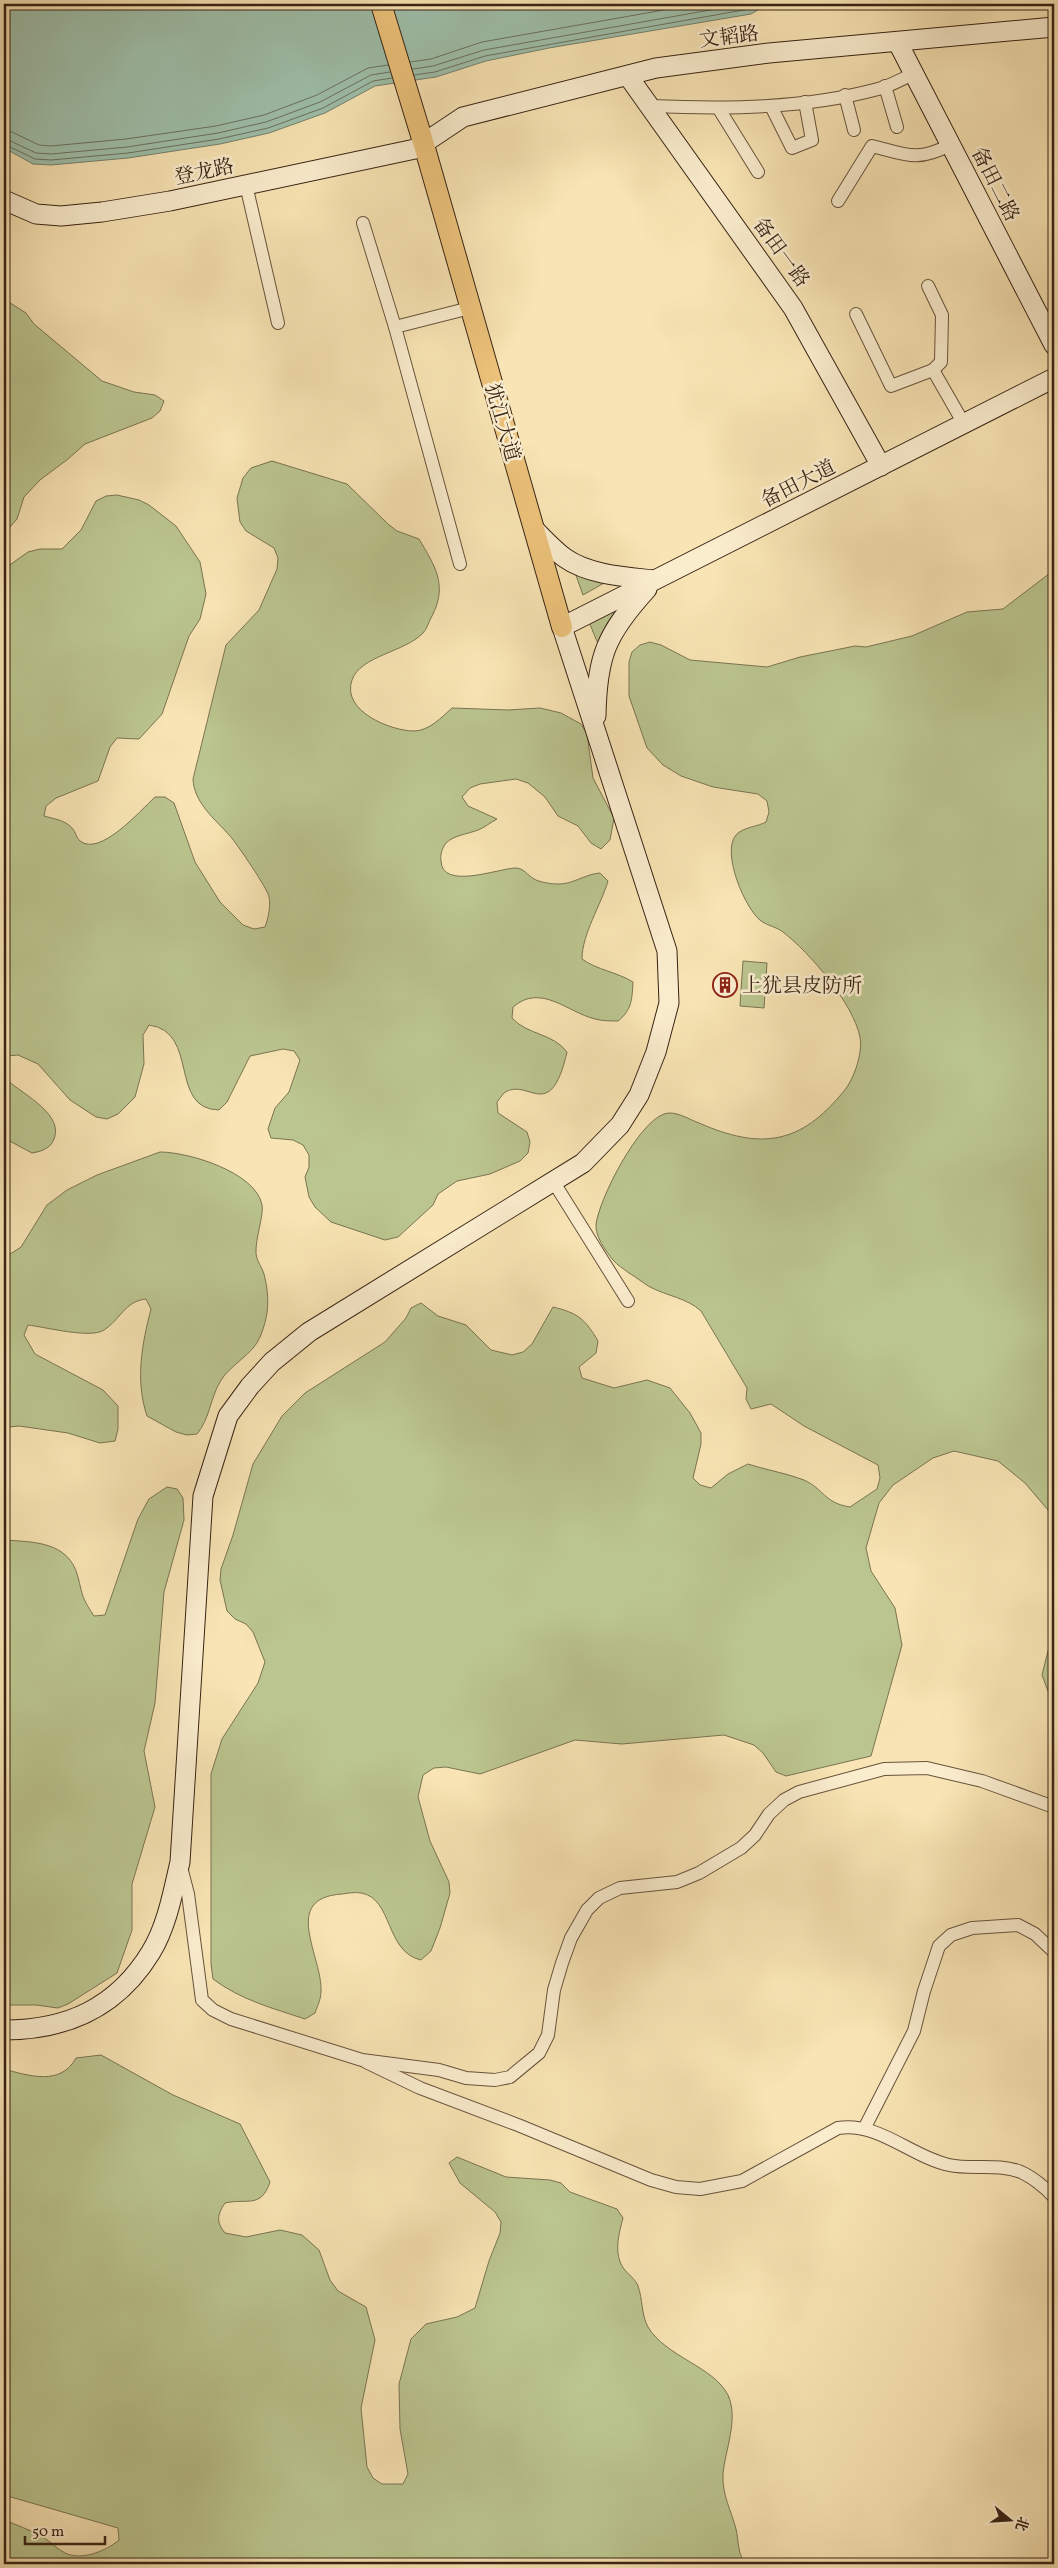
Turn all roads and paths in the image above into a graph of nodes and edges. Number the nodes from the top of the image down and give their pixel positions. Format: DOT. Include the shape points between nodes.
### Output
graph roads {
  1 [pos="370,4"];
  2 [pos="381,4"];
  3 [pos="1054,27"];
  4 [pos="898,43"];
  5 [pos="913,74"];
  6 [pos="628,76"];
  7 [pos="885,86"];
  8 [pos="845,95"];
  9 [pos="805,102"];
  10 [pos="650,106"];
  11 [pos="771,106"];
  12 [pos="719,109"];
  13 [pos="410,116"];
  14 [pos="897,127"];
  15 [pos="854,130"];
  16 [pos="950,145"];
  17 [pos="420,147"];
  18 [pos="758,172"];
  19 [pos="246,185"];
  20 [pos="4,200"];
  21 [pos="838,201"];
  22 [pos="363,223"];
  23 [pos="928,286"];
  24 [pos="470,308"];
  25 [pos="856,314"];
  26 [pos="278,322"];
  27 [pos="395,327"];
  28 [pos="1054,345"];
  29 [pos="934,370"];
  30 [pos="1054,378"];
  31 [pos="964,424"];
  32 [pos="881,466"];
  33 [pos="534,529"];
  34 [pos="460,564"];
  35 [pos="654,580"];
  36 [pos="562,627"];
  37 [pos="596,730"];
  38 [pos="554,1181"];
  39 [pos="628,1302"];
  40 [pos="1054,1807"];
  41 [pos="180,1862"];
  42 [pos="1054,1952"];
  43 [pos="4,2030"];
  44 [pos="362,2060"];
  45 [pos="864,2129"];
  46 [pos="1054,2197"];
  1 -- 13 [label="main road"];
  2 -- 13 [label="main road"];
  3 -- 4 [label="main road, 文韬路"];
  4 -- 5 [label="main road, 备田二路"];
  4 -- 6 [label="main road, 文韬路" via="769,54 656,68"];
  5 -- 7 [label="street"];
  5 -- 16 [label="main road, 备田二路"];
  6 -- 10 [label="main road, 备田一路"];
  6 -- 17 [label="main road, 文韬路" via="463,117"];
  7 -- 8 [label="street"];
  7 -- 14 [label="street"];
  8 -- 9 [label="street"];
  8 -- 15 [label="street"];
  9 -- 11 [label="street"];
  9 -- 11 [label="street" via="812,140 792,148"];
  10 -- 12 [label="street"];
  10 -- 32 [label="main road, 备田一路" via="793,308"];
  11 -- 12 [label="street"];
  12 -- 18 [label="street"];
  13 -- 17 [label="main road, 犹江大道"];
  16 -- 21 [label="street" via="933,154 915,157 872,146"];
  16 -- 28 [label="main road, 备田二路"];
  17 -- 19 [label="main road, 登龙路"];
  17 -- 24 [label="main road, 犹江大道"];
  19 -- 20 [label="main road, 登龙路" via="170,201 61,216 36,214"];
  19 -- 26 [label="street"];
  22 -- 27 [label="street"];
  23 -- 29 [label="street" via="942,315 941,362"];
  24 -- 27 [label="street"];
  24 -- 33 [label="main road, 犹江大道"];
  25 -- 29 [label="street" via="891,386"];
  27 -- 34 [label="street"];
  29 -- 31 [label="street"];
  30 -- 31 [label="main road, 备田大道"];
  31 -- 32 [label="main road, 备田大道"];
  32 -- 35 [label="main road, 备田大道"];
  33 -- 35 [label="main road" via="566,559 619,576"];
  33 -- 36 [label="main road, 犹江大道"];
  35 -- 36 [label="main road, 备田大道"];
  35 -- 37 [label="main road" via="611,633 601,657 596,689"];
  36 -- 37 [label="main road"];
  37 -- 38 [label="main road" via="667,951 669,1003 656,1052 639,1095 625,1118 583,1162"];
  38 -- 39 [label="street"];
  38 -- 41 [label="main road" via="309,1332 272,1362 228,1416 203,1496"];
  40 -- 44 [label="street" via="982,1781 927,1768 884,1769 799,1792 784,1800 741,1848 699,1873 677,1882 620,1888 599,1898 587,1910 565,1954 554,1990 548,2035 539,2053 510,2077 495,2080 466,2078 439,2070"];
  41 -- 43 [label="main road" via="168,1911 151,1952 106,2002 75,2020 32,2030"];
  41 -- 44 [label="street" via="188,1894 202,2000 212,2010 231,2019"];
  42 -- 45 [label="street" via="1035,1934 1018,1925 972,1928 952,1935 939,1946 914,2031"];
  44 -- 45 [label="street" via="420,2088 676,2187 700,2189 742,2181 838,2128"];
  45 -- 46 [label="street" via="929,2160 1022,2172"];
}
